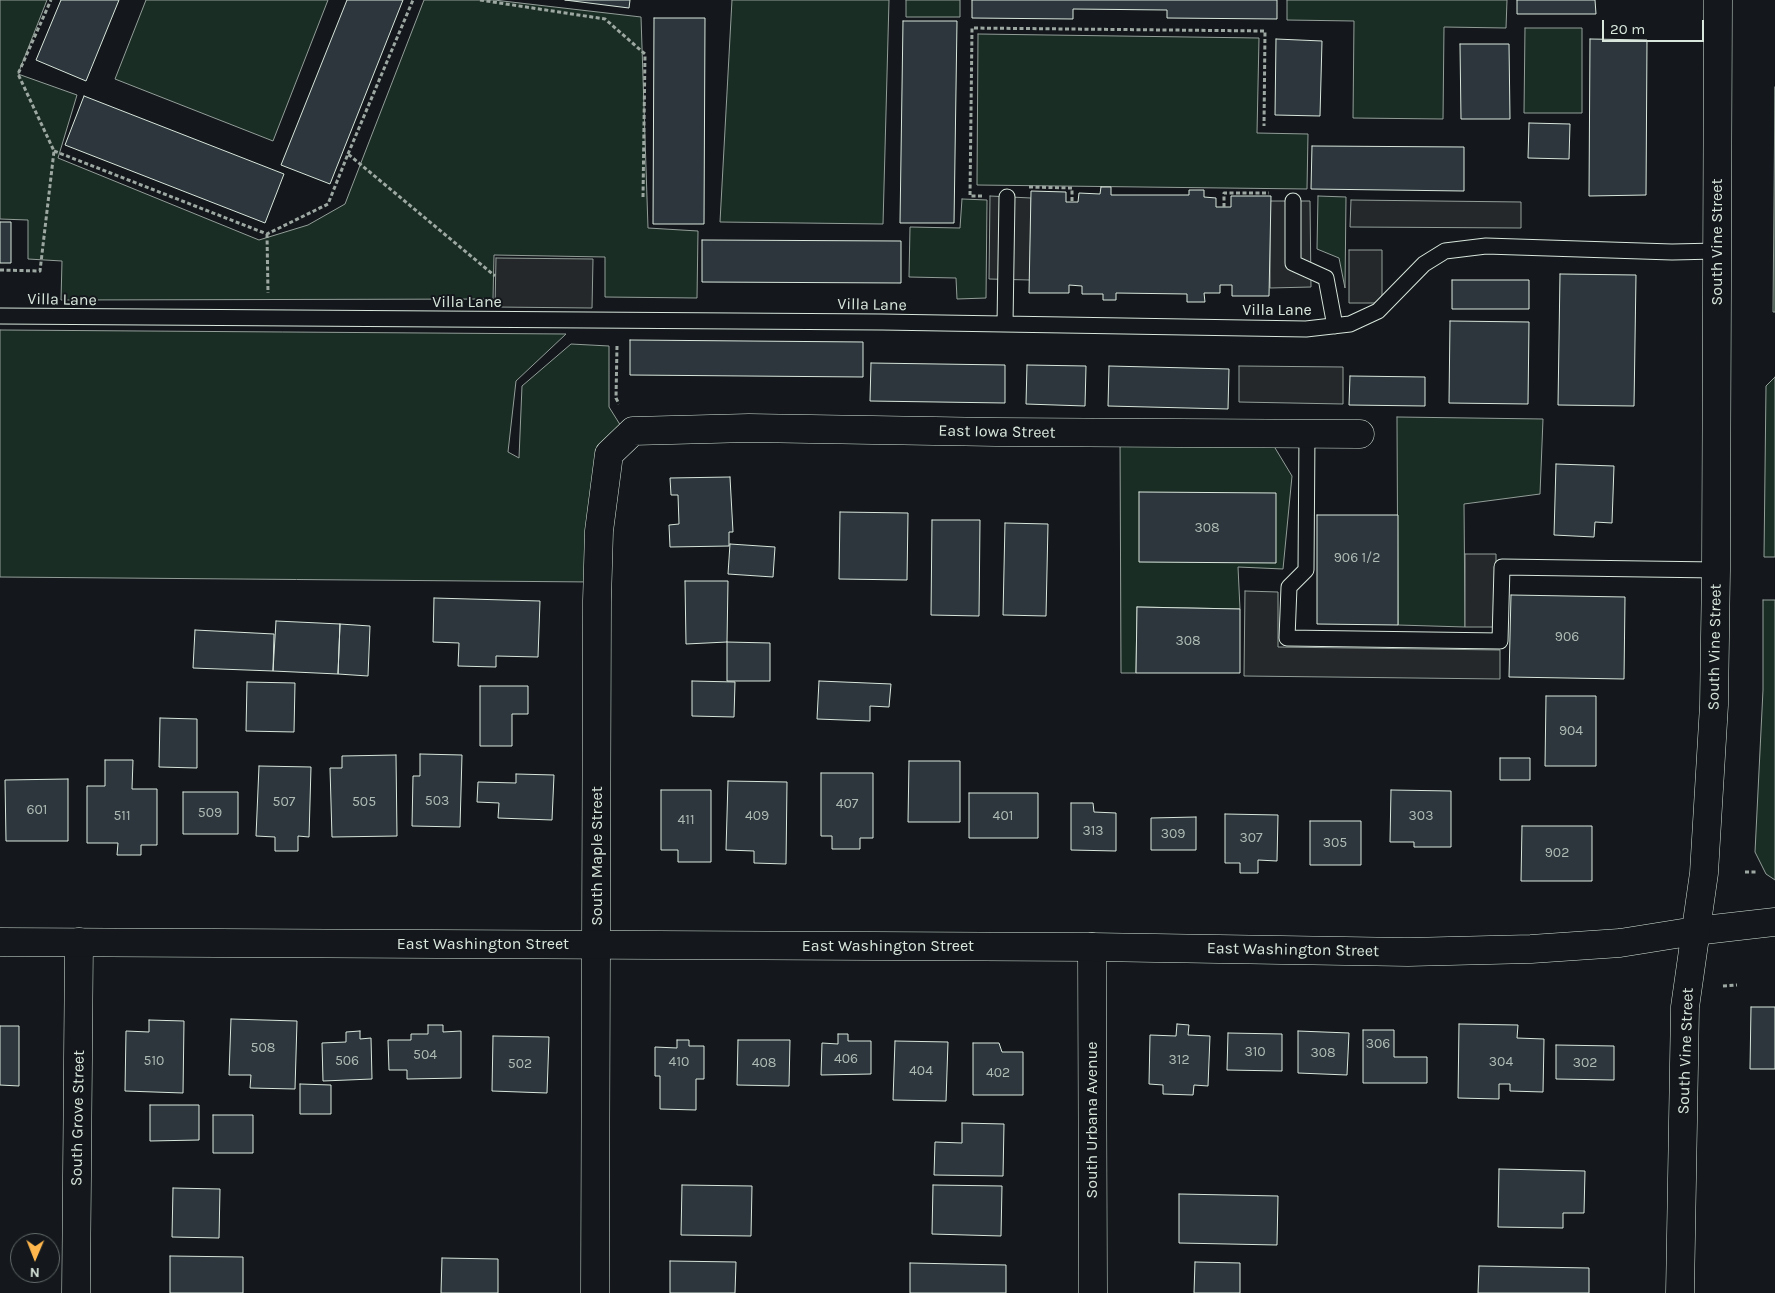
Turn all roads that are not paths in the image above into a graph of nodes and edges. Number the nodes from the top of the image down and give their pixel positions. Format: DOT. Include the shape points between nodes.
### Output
graph roads {
  1 [pos="1718,0"];
  2 [pos="1008,197"];
  3 [pos="1293,201"];
  4 [pos="1717,251"];
  5 [pos="0,316"];
  6 [pos="1005,324"];
  7 [pos="1335,326"];
  8 [pos="633,431"];
  9 [pos="1307,433"];
  10 [pos="1360,434"];
  11 [pos="1716,570"];
  12 [pos="1775,922"];
  13 [pos="1695,931"];
  14 [pos="0,942"];
  15 [pos="79,942"];
  16 [pos="598,944"];
  17 [pos="1092,947"];
  18 [pos="76,1293"];
  19 [pos="595,1293"];
  20 [pos="1092,1293"];
  21 [pos="1680,1293"];
  1 -- 4 [label="main road, South Vine Street"];
  2 -- 6 [label="lane"];
  3 -- 7 [label="lane" via="1293,262 1326,278"];
  4 -- 7 [label="lane, Villa Lane" via="1486,246 1445,251 1424,264 1378,311 1350,324"];
  4 -- 11 [label="main road, South Vine Street"];
  5 -- 6 [label="lane, Villa Lane"];
  6 -- 7 [label="lane, Villa Lane" via="1306,329"];
  8 -- 9 [label="main road, East Iowa Street" via="749,428"];
  8 -- 16 [label="main road, South Maple Street" via="609,454 599,531"];
  9 -- 10 [label="main road, East Iowa Street"];
  9 -- 11 [label="lane" via="1306,570 1289,587 1287,638 1500,641 1502,568"];
  11 -- 13 [label="main road, South Vine Street" via="1711,776 1704,873"];
  12 -- 13 [label="main road, East Washington Street"];
  13 -- 17 [label="main road, East Washington Street" via="1620,943 1531,949 1408,952"];
  13 -- 21 [label="main road, South Vine Street" via="1685,1007"];
  14 -- 15 [label="main road, East Washington Street"];
  15 -- 16 [label="main road, East Washington Street"];
  15 -- 18 [label="main road, South Grove Street"];
  16 -- 17 [label="main road, East Washington Street"];
  16 -- 19 [label="main road, South Maple Street"];
  17 -- 20 [label="main road, South Urbana Avenue"];
}
